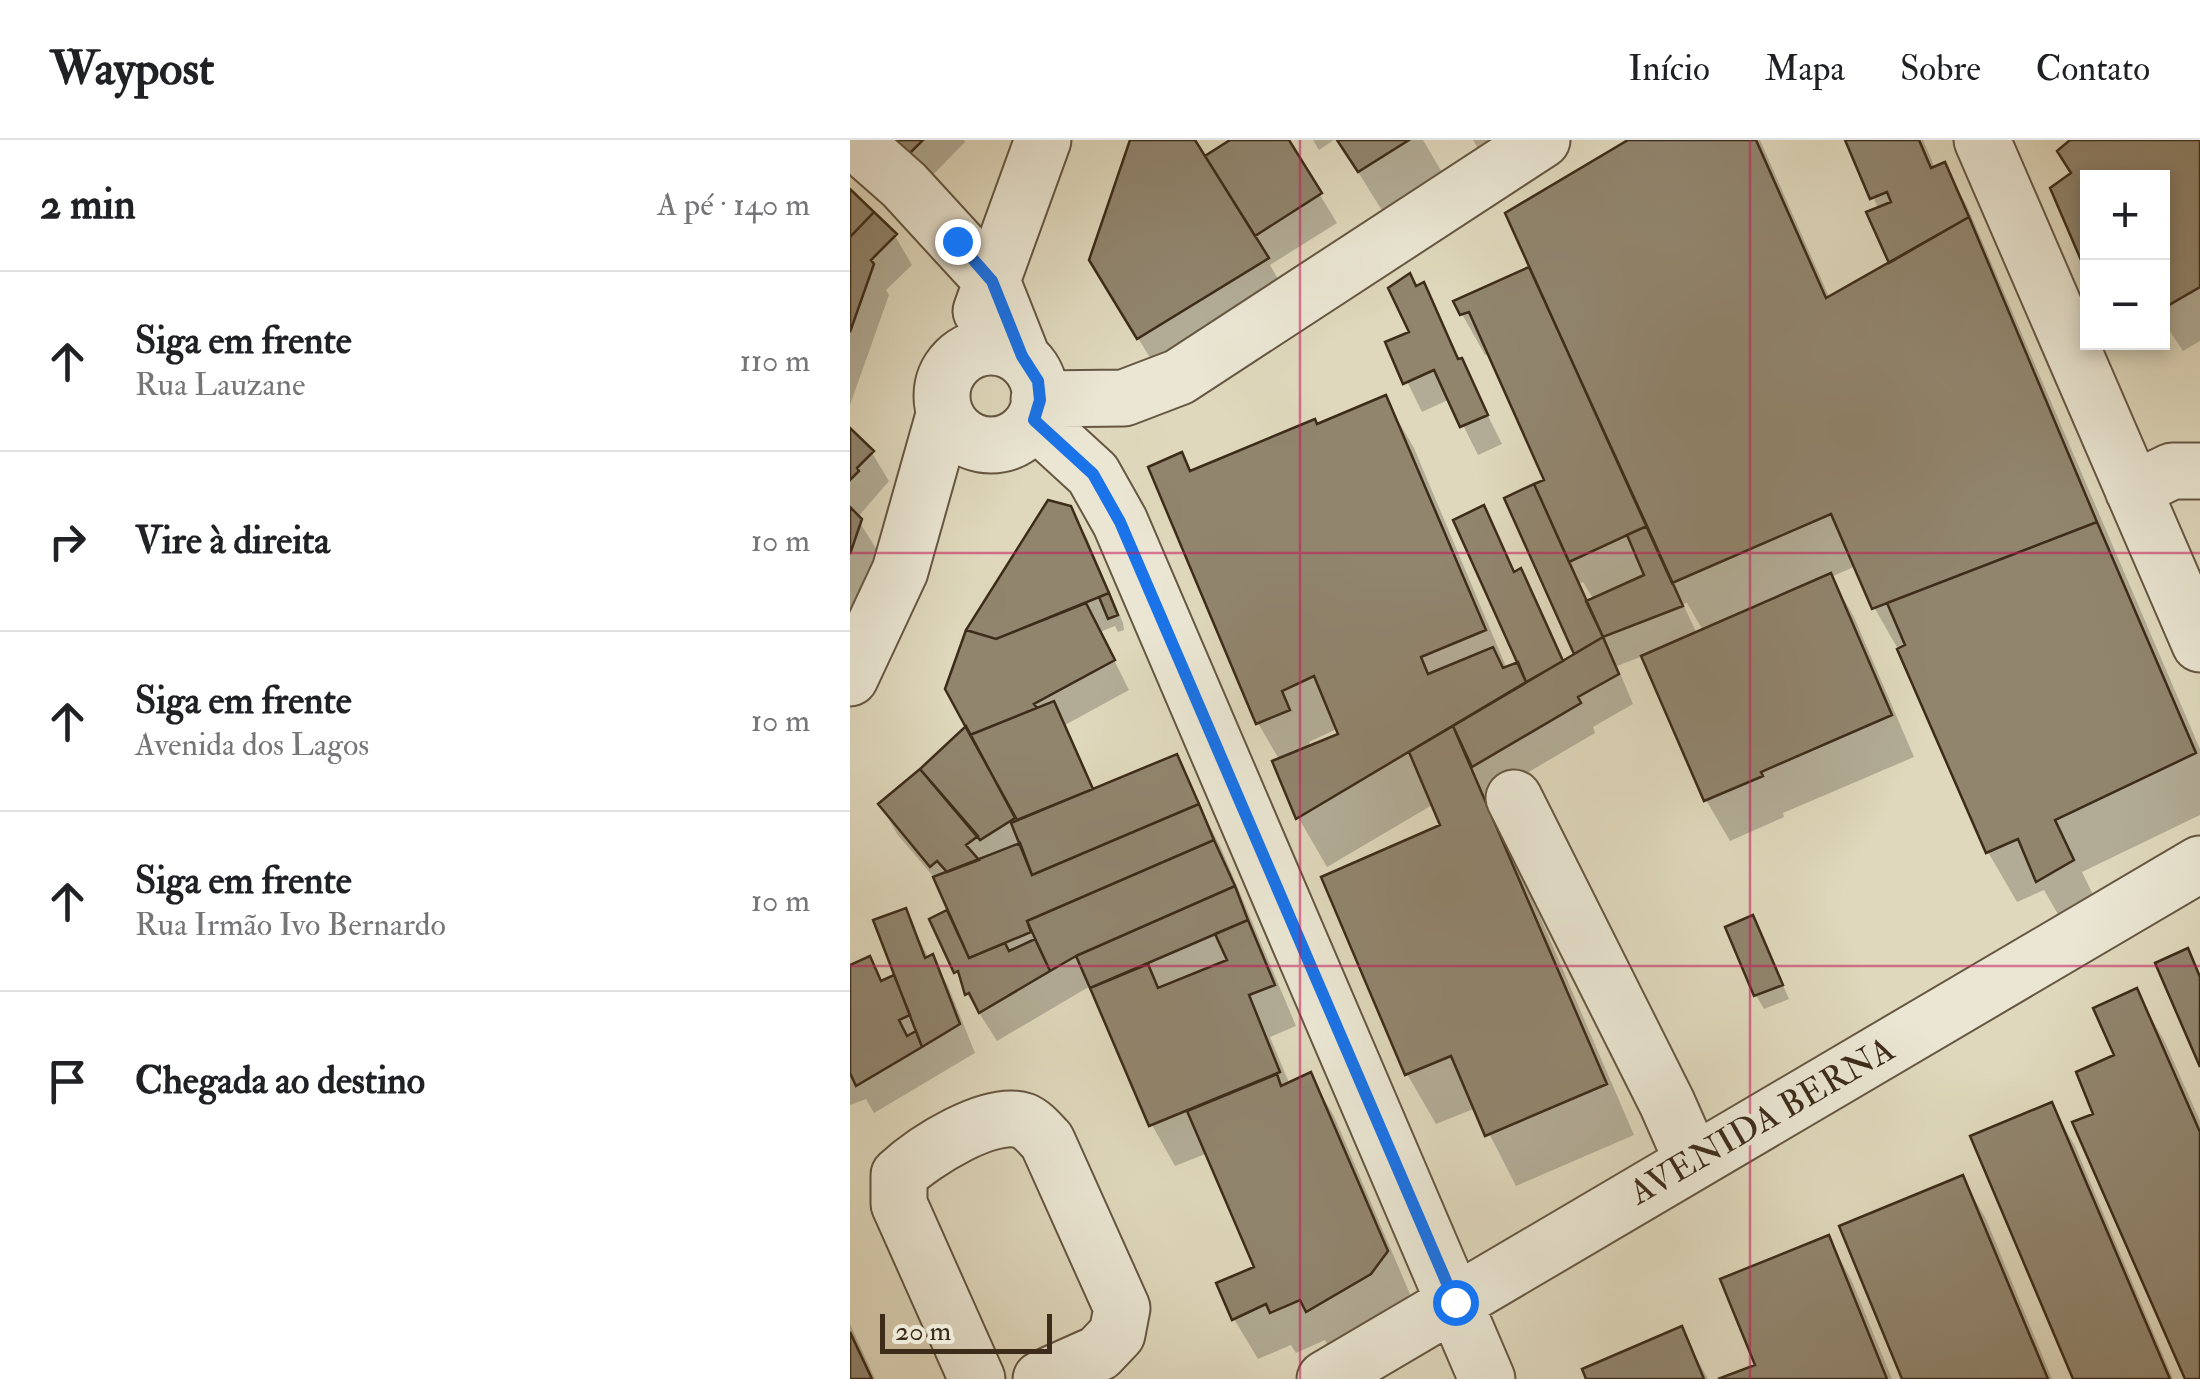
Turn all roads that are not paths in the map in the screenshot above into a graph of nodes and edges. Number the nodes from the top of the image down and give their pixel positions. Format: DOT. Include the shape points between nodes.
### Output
graph roads {
  1 [pos="853,140"];
  2 [pos="1042,140"];
  3 [pos="1542,140"];
  4 [pos="1982,140"];
  5 [pos="992,281"];
  6 [pos="967,352"];
  7 [pos="1022,405"];
  8 [pos="944,415"];
  9 [pos="2200,470"];
  10 [pos="2133,490"];
  11 [pos="900,571"];
  12 [pos="2200,644"];
  13 [pos="850,678"];
  14 [pos="1514,798"];
  15 [pos="2200,864"];
  16 [pos="1692,1162"];
  17 [pos="1455,1302"];
  18 [pos="977,1379"];
  19 [pos="1041,1379"];
  20 [pos="1325,1379"];
  21 [pos="1487,1379"];
  1 -- 5 [label="street"];
  2 -- 5 [label="street"];
  3 -- 7 [label="street" via="1179,376 1124,398"];
  4 -- 10 [label="street"];
  5 -- 6 [label="street"];
  5 -- 7 [label="street"];
  6 -- 7 [label="street" via="996,346"];
  6 -- 8 [label="street" via="949,368 941,391"];
  7 -- 8 [label="street" via="965,438"];
  7 -- 11 [label="street"];
  7 -- 17 [label="street" via="1093,474 1120,522"];
  8 -- 11 [label="street"];
  9 -- 10 [label="street" via="2172,471"];
  10 -- 12 [label="street"];
  11 -- 13 [label="street"];
  14 -- 16 [label="street"];
  15 -- 16 [label="street, AVENIDA BERNA"];
  16 -- 17 [label="street, AVENIDA BERNA"];
  17 -- 20 [label="street, AVENIDA BERNA"];
  17 -- 21 [label="street"];
  18 -- 19 [label="street" via="899,1204 899,1174 919,1156 997,1117 1026,1121 1047,1141 1122,1308 1117,1334 1099,1353"];
}
